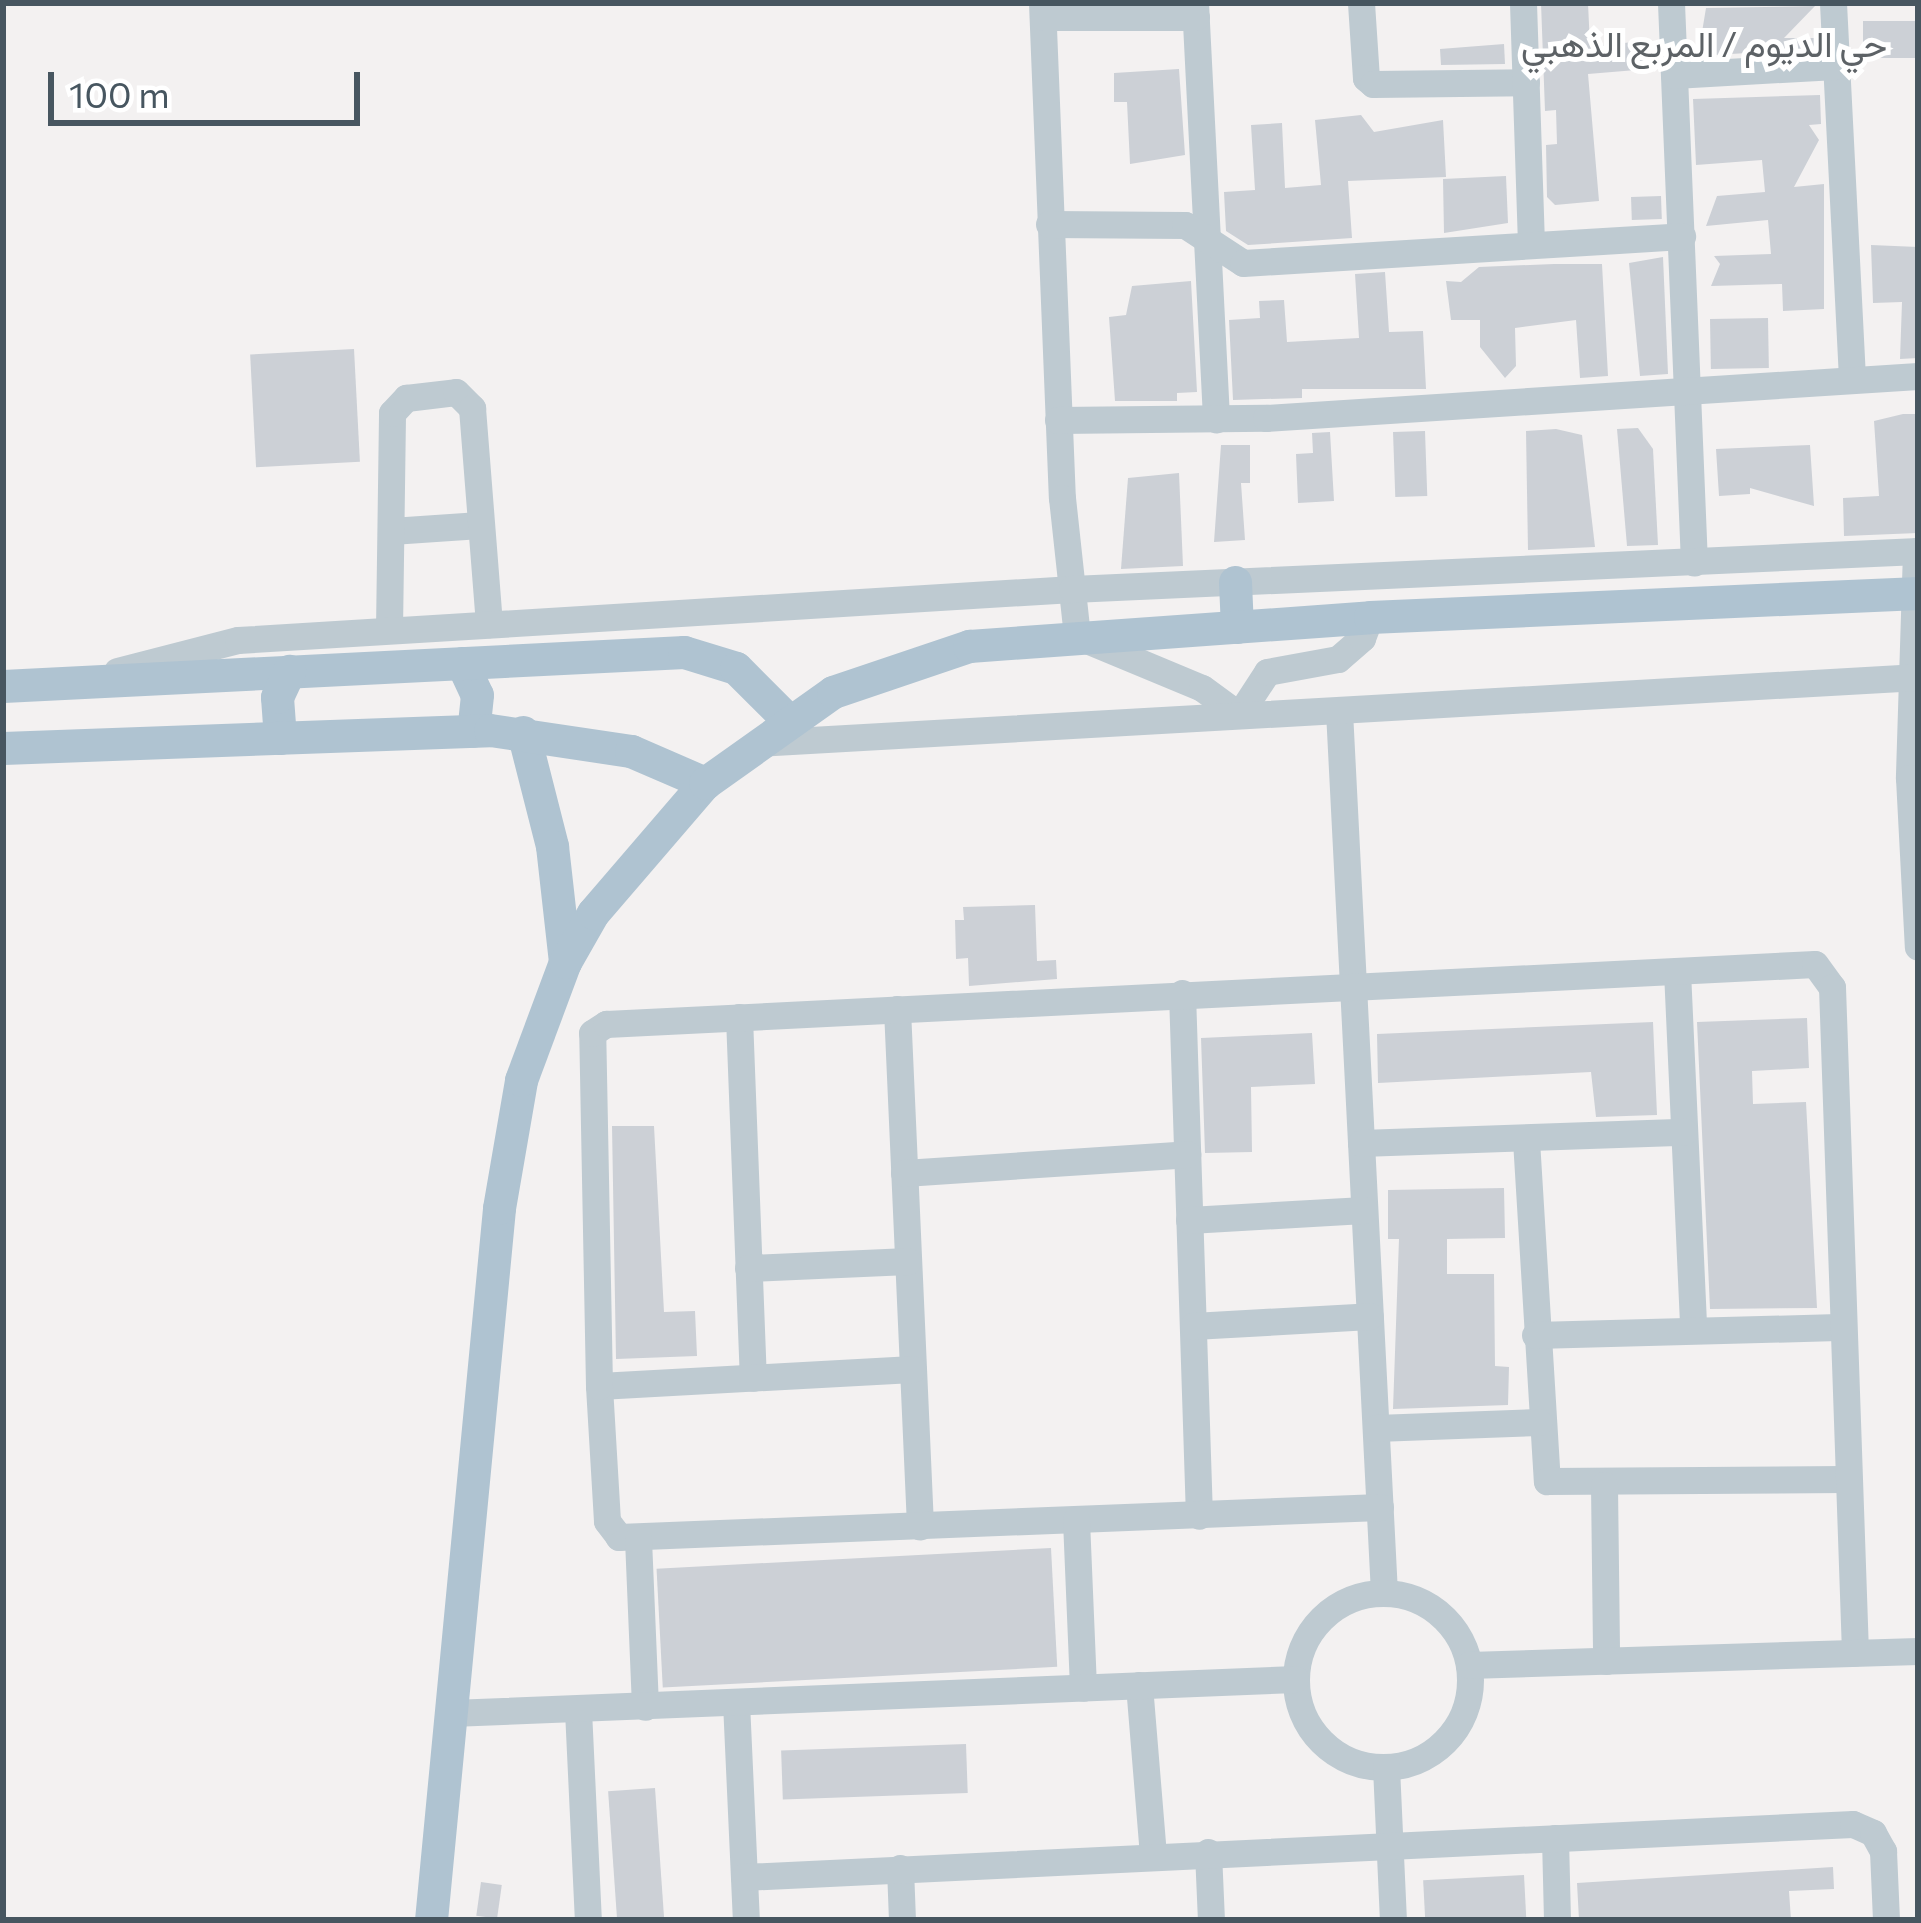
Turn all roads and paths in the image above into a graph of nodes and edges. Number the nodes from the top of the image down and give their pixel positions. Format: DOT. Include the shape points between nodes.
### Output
graph roads {
  1 [pos="1360,3"];
  2 [pos="1523,3"];
  3 [pos="1671,3"];
  4 [pos="1833,3"];
  5 [pos="1042,10"];
  6 [pos="1195,10"];
  7 [pos="1837,66"];
  8 [pos="1674,75"];
  9 [pos="1526,82"];
  10 [pos="1049,224"];
  11 [pos="1682,236"];
  12 [pos="1210,239"];
  13 [pos="1532,244"];
  14 [pos="1918,376"];
  15 [pos="1852,380"];
  16 [pos="1690,388"];
  17 [pos="1216,419"];
  18 [pos="1058,420"];
  19 [pos="480,526"];
  20 [pos="391,531"];
  21 [pos="1917,551"];
  22 [pos="1694,563"];
  23 [pos="1235,583"];
  24 [pos="1072,589"];
  25 [pos="1917,593"];
  26 [pos="1370,617"];
  27 [pos="489,624"];
  28 [pos="1237,627"];
  29 [pos="389,630"];
  30 [pos="1077,636"];
  31 [pos="462,663"];
  32 [pos="289,671"];
  33 [pos="1916,677"];
  34 [pos="74,682"];
  35 [pos="3,686"];
  36 [pos="1339,711"];
  37 [pos="1239,715"];
  38 [pos="788,720"];
  39 [pos="473,731"];
  40 [pos="523,732"];
  41 [pos="280,738"];
  42 [pos="754,744"];
  43 [pos="3,748"];
  44 [pos="1914,778"];
  45 [pos="705,783"];
  46 [pos="1918,947"];
  47 [pos="565,962"];
  48 [pos="1676,971"];
  49 [pos="1353,988"];
  50 [pos="1182,993"];
  51 [pos="897,1010"];
  52 [pos="739,1016"];
  53 [pos="1684,1132"];
  54 [pos="1526,1139"];
  55 [pos="1361,1143"];
  56 [pos="1187,1154"];
  57 [pos="904,1173"];
  58 [pos="1364,1210"];
  59 [pos="1190,1220"];
  60 [pos="908,1262"];
  61 [pos="748,1268"];
  62 [pos="1370,1316"];
  63 [pos="1193,1326"];
  64 [pos="1693,1327"];
  65 [pos="1838,1327"];
  66 [pos="1535,1335"];
  67 [pos="913,1369"];
  68 [pos="753,1378"];
  69 [pos="599,1386"];
  70 [pos="1539,1422"];
  71 [pos="1376,1428"];
  72 [pos="1845,1479"];
  73 [pos="1604,1485"];
  74 [pos="1380,1507"];
  75 [pos="1199,1516"];
  76 [pos="1076,1520"];
  77 [pos="920,1526"];
  78 [pos="638,1539"];
  79 [pos="1384,1594"];
  80 [pos="1918,1651"];
  81 [pos="1855,1653"];
  82 [pos="1606,1661"];
  83 [pos="1468,1665"];
  84 [pos="1295,1679"];
  85 [pos="1139,1685"];
  86 [pos="1083,1688"];
  87 [pos="736,1702"];
  88 [pos="645,1706"];
  89 [pos="578,1710"];
  90 [pos="451,1714"];
  91 [pos="1386,1767"];
  92 [pos="1555,1838"];
  93 [pos="1389,1843"];
  94 [pos="1208,1852"];
  95 [pos="1153,1855"];
  96 [pos="899,1868"];
  97 [pos="744,1877"];
  98 [pos="431,1920"];
  99 [pos="588,1920"];
  100 [pos="746,1920"];
  101 [pos="902,1920"];
  102 [pos="1211,1920"];
  103 [pos="1393,1920"];
  104 [pos="1557,1920"];
  105 [pos="1886,1920"];
  1 -- 9 [label="street" via="1373,84"];
  2 -- 9 [label="street"];
  3 -- 8 [label="street"];
  4 -- 7 [label="street"];
  5 -- 6 [label="street"];
  5 -- 10 [label="street"];
  6 -- 12 [label="street"];
  7 -- 8 [label="street"];
  7 -- 15 [label="street"];
  8 -- 11 [label="street"];
  9 -- 13 [label="street"];
  10 -- 12 [label="street" via="1185,225"];
  10 -- 18 [label="street"];
  11 -- 13 [label="street"];
  11 -- 16 [label="street"];
  12 -- 13 [label="street" via="1243,262"];
  12 -- 17 [label="street"];
  14 -- 15 [label="street"];
  15 -- 16 [label="street"];
  16 -- 17 [label="street"];
  16 -- 22 [label="street"];
  17 -- 18 [label="street"];
  18 -- 24 [label="street"];
  19 -- 20 [label="street"];
  19 -- 20 [label="street" via="472,408 456,392 406,398 392,413"];
  19 -- 27 [label="street"];
  20 -- 29 [label="street"];
  21 -- 22 [label="street"];
  21 -- 25 [label="street"];
  22 -- 23 [label="street"];
  23 -- 24 [label="street"];
  23 -- 28 [label="main road"];
  24 -- 27 [label="street"];
  24 -- 30 [label="street"];
  25 -- 26 [label="main road"];
  25 -- 33 [label="street"];
  26 -- 28 [label="main road"];
  26 -- 37 [label="street" via="1362,638 1338,659 1267,672"];
  27 -- 29 [label="street"];
  28 -- 30 [label="main road"];
  29 -- 34 [label="street" via="238,640"];
  30 -- 37 [label="street" via="1202,688"];
  30 -- 38 [label="main road" via="924,656 833,692"];
  31 -- 32 [label="main road"];
  31 -- 38 [label="main road" via="703,653 736,668"];
  31 -- 39 [label="main road" via="477,695"];
  32 -- 34 [label="main road"];
  32 -- 41 [label="main road" via="277,697"];
  33 -- 36 [label="street"];
  33 -- 44 [label="street"];
  34 -- 35 [label="main road"];
  36 -- 37 [label="street"];
  36 -- 49 [label="street"];
  37 -- 42 [label="street"];
  38 -- 42 [label="main road"];
  39 -- 40 [label="main road"];
  39 -- 41 [label="main road"];
  40 -- 45 [label="main road" via="631,752"];
  40 -- 47 [label="main road" via="552,846"];
  41 -- 43 [label="main road"];
  42 -- 45 [label="main road"];
  44 -- 46 [label="street"];
  45 -- 47 [label="main road" via="620,873"];
  47 -- 90 [label="main road" via="521,1080 507,1146"];
  48 -- 49 [label="street"];
  48 -- 53 [label="street"];
  48 -- 65 [label="street" via="1809,962 1830,979"];
  49 -- 50 [label="street"];
  49 -- 55 [label="street"];
  50 -- 51 [label="street"];
  50 -- 56 [label="street"];
  51 -- 52 [label="street"];
  51 -- 57 [label="street"];
  52 -- 61 [label="street"];
  52 -- 69 [label="street" via="606,1024 589,1038"];
  53 -- 54 [label="street"];
  53 -- 64 [label="street"];
  54 -- 55 [label="street"];
  54 -- 66 [label="street"];
  55 -- 58 [label="street"];
  56 -- 57 [label="street"];
  56 -- 59 [label="street"];
  57 -- 60 [label="street"];
  58 -- 59 [label="street"];
  58 -- 62 [label="street"];
  59 -- 63 [label="street"];
  60 -- 61 [label="street"];
  60 -- 67 [label="street"];
  61 -- 68 [label="street"];
  62 -- 63 [label="street"];
  62 -- 71 [label="street"];
  63 -- 75 [label="street"];
  64 -- 65 [label="street"];
  64 -- 66 [label="street"];
  65 -- 72 [label="street"];
  66 -- 70 [label="street"];
  67 -- 68 [label="street"];
  67 -- 77 [label="street"];
  68 -- 69 [label="street"];
  69 -- 78 [label="street" via="608,1521 619,1538"];
  70 -- 71 [label="street"];
  70 -- 73 [label="street" via="1547,1481"];
  71 -- 74 [label="street"];
  72 -- 73 [label="street"];
  72 -- 81 [label="street"];
  73 -- 82 [label="street"];
  74 -- 75 [label="street"];
  74 -- 79 [label="street"];
  75 -- 76 [label="street"];
  76 -- 77 [label="street"];
  76 -- 86 [label="street"];
  77 -- 78 [label="street"];
  78 -- 88 [label="street"];
  79 -- 83 [label="street" via="1439,1614"];
  79 -- 84 [label="street" via="1322,1618"];
  80 -- 81 [label="street"];
  81 -- 82 [label="street"];
  82 -- 83 [label="street"];
  83 -- 91 [label="street" via="1457,1726 1426,1756"];
  84 -- 85 [label="street"];
  84 -- 91 [label="street" via="1304,1718 1329,1749"];
  85 -- 86 [label="street"];
  85 -- 95 [label="street"];
  86 -- 87 [label="street"];
  87 -- 88 [label="street"];
  87 -- 97 [label="street"];
  88 -- 89 [label="street"];
  89 -- 90 [label="street"];
  89 -- 99 [label="street"];
  90 -- 98 [label="main road"];
  91 -- 93 [label="street"];
  92 -- 93 [label="street"];
  92 -- 104 [label="street"];
  92 -- 105 [label="street" via="1853,1824 1873,1833 1883,1851"];
  93 -- 94 [label="street"];
  93 -- 103 [label="street"];
  94 -- 95 [label="street"];
  94 -- 102 [label="street"];
  95 -- 96 [label="street"];
  96 -- 97 [label="street"];
  96 -- 101 [label="street"];
  97 -- 100 [label="street"];
}
